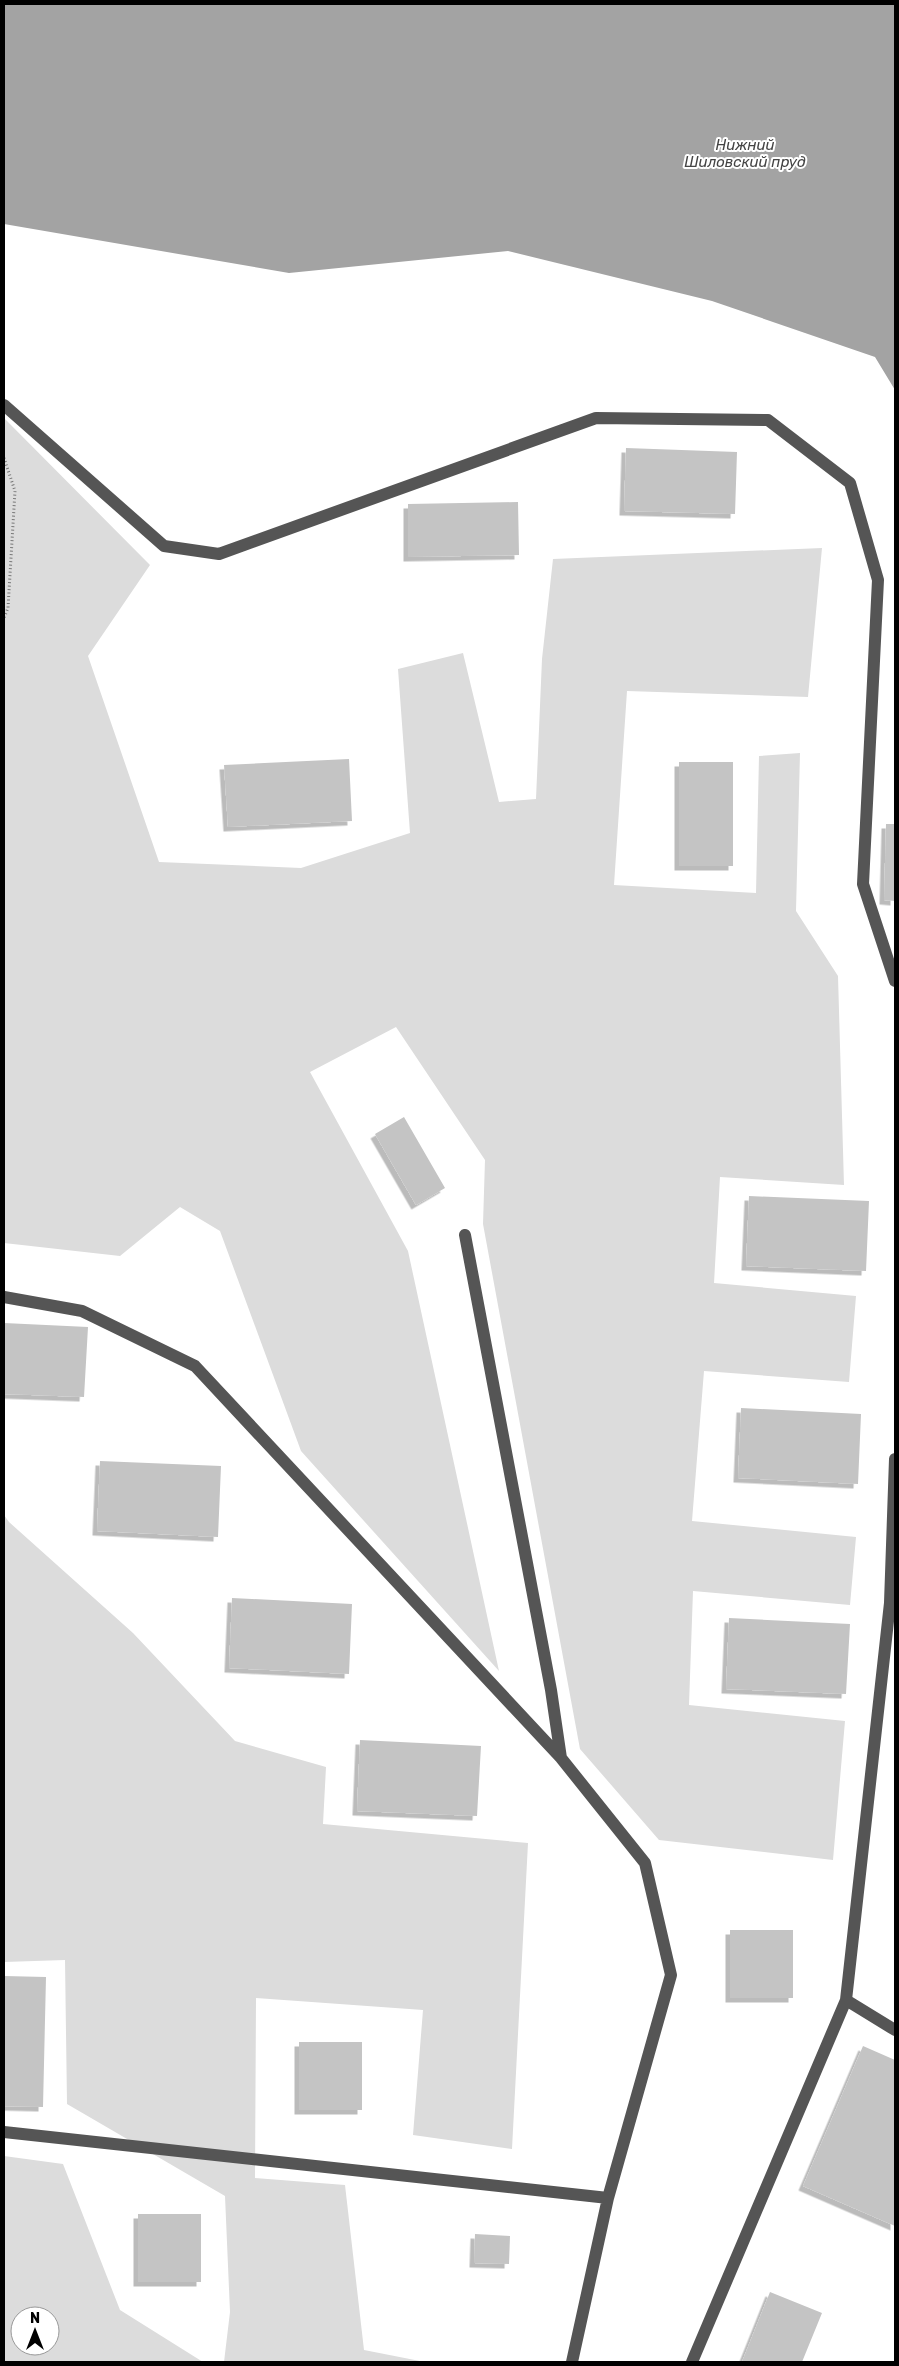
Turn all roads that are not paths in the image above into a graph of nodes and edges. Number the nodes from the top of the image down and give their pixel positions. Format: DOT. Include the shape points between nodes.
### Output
graph roads {
  1 [pos="4,405"];
  2 [pos="895,982"];
  3 [pos="465,1235"];
  4 [pos="4,1297"];
  5 [pos="895,1459"];
  6 [pos="561,1758"];
  7 [pos="846,2000"];
  8 [pos="895,2030"];
  9 [pos="4,2132"];
  10 [pos="608,2198"];
  11 [pos="572,2362"];
  12 [pos="692,2362"];
  1 -- 2 [label="lane" via="164,546 219,554 596,418 768,420 850,484 878,580 863,884"];
  3 -- 6 [label="lane"];
  4 -- 6 [label="lane" via="82,1311 196,1366"];
  5 -- 7 [label="lane" via="890,1603"];
  6 -- 10 [label="lane" via="645,1863 672,1975"];
  7 -- 8 [label="lane"];
  7 -- 12 [label="lane"];
  9 -- 10 [label="lane"];
  10 -- 11 [label="lane"];
}
